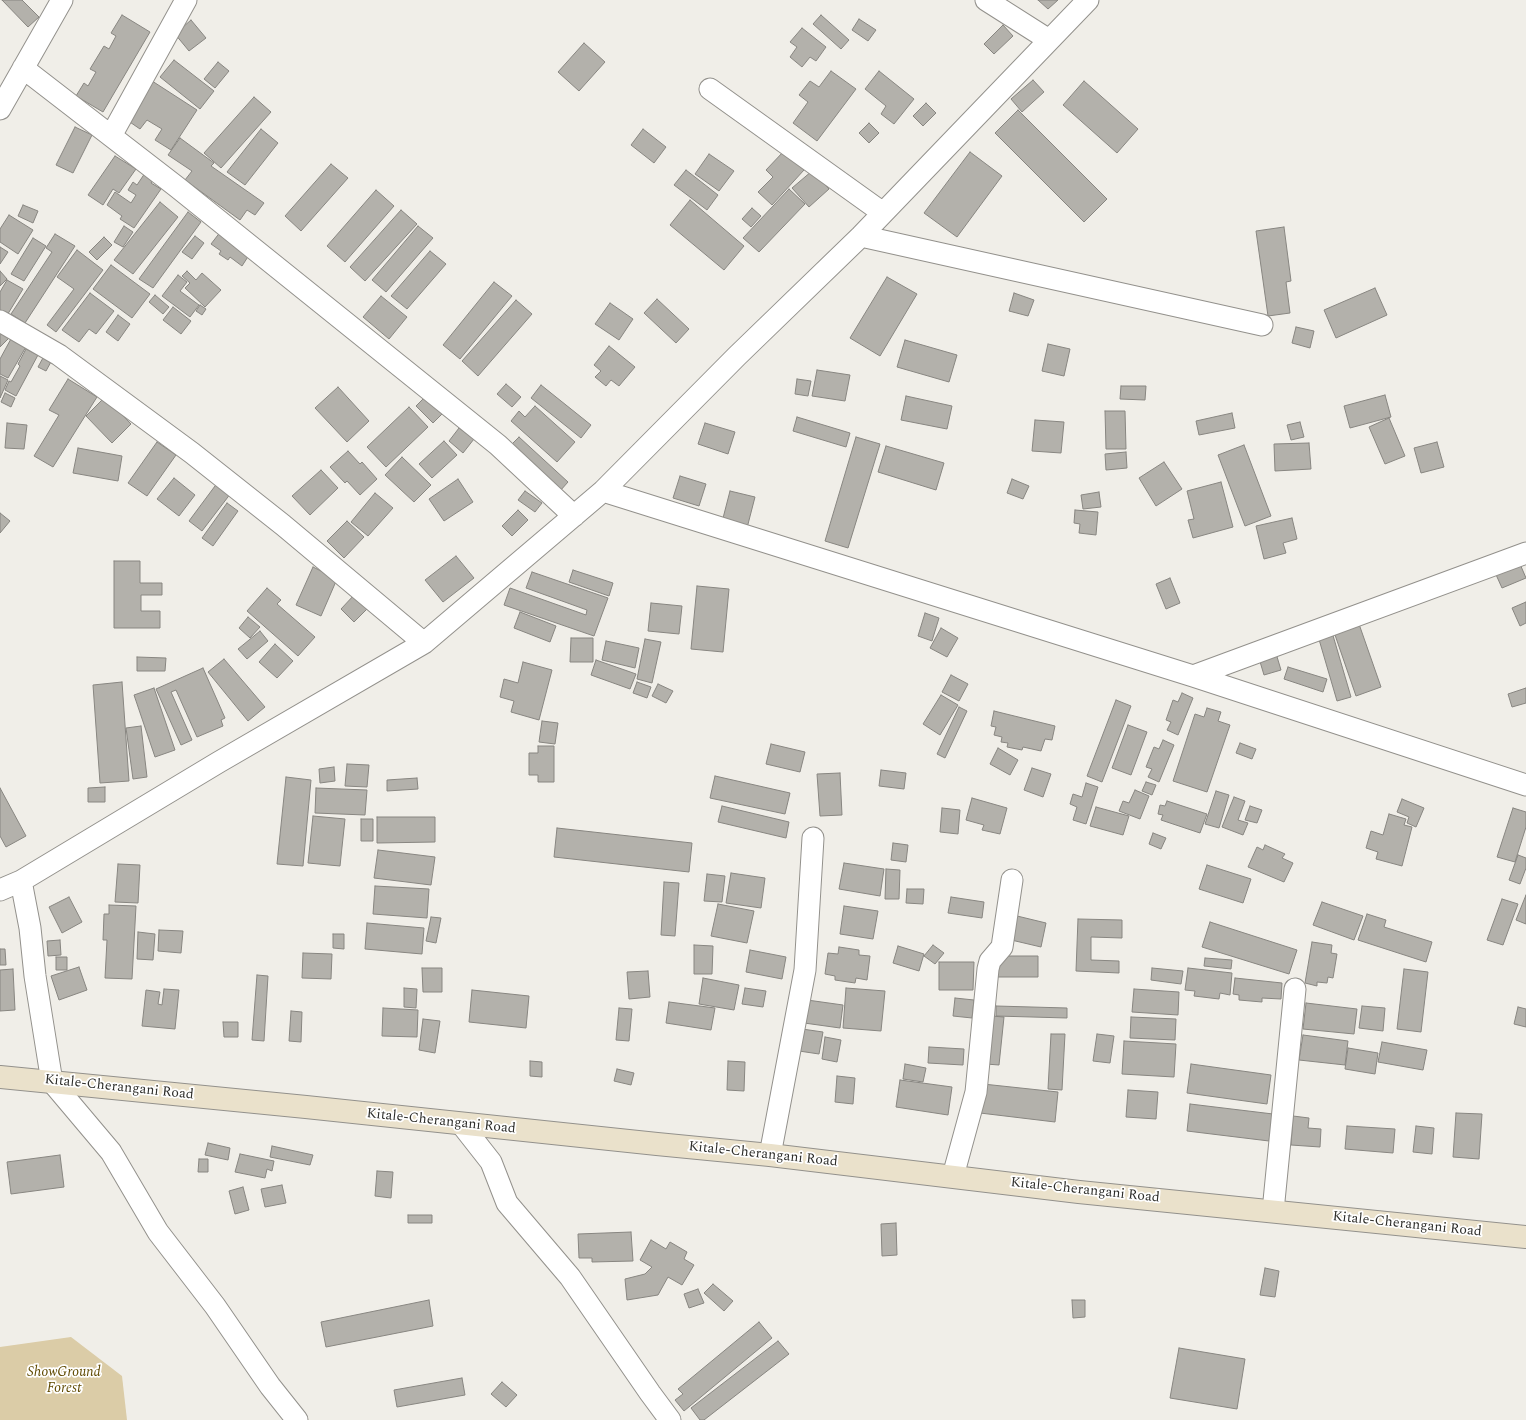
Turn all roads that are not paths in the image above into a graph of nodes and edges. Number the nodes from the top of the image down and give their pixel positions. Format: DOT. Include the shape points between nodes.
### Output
graph roads {
  1 [pos="62,0"];
  2 [pos="186,0"];
  3 [pos="986,0"];
  4 [pos="1088,0"];
  5 [pos="1049,40"];
  6 [pos="23,68"];
  7 [pos="710,89"];
  8 [pos="0,108"];
  9 [pos="110,136"];
  10 [pos="882,213"];
  11 [pos="861,236"];
  12 [pos="0,321"];
  13 [pos="1262,325"];
  14 [pos="603,491"];
  15 [pos="574,516"];
  16 [pos="1526,554"];
  17 [pos="424,643"];
  18 [pos="1193,676"];
  19 [pos="1526,784"];
  20 [pos="813,838"];
  21 [pos="1012,880"];
  22 [pos="21,881"];
  23 [pos="0,890"];
  24 [pos="1295,989"];
  25 [pos="0,1077"];
  26 [pos="52,1082"];
  27 [pos="462,1125"];
  28 [pos="770,1155"];
  29 [pos="953,1176"];
  30 [pos="1273,1211"];
  31 [pos="1526,1237"];
  32 [pos="297,1420"];
  33 [pos="670,1420"];
  1 -- 6 [label="street"];
  2 -- 9 [label="street"];
  3 -- 5 [label="street"];
  4 -- 5 [label="street"];
  5 -- 10 [label="street"];
  6 -- 8 [label="street"];
  6 -- 9 [label="street"];
  7 -- 10 [label="street"];
  9 -- 15 [label="street" via="178,187 498,445"];
  10 -- 11 [label="street"];
  11 -- 13 [label="street"];
  11 -- 14 [label="street"];
  12 -- 17 [label="street" via="59,355 192,453 284,525"];
  14 -- 15 [label="street"];
  14 -- 18 [label="street"];
  15 -- 17 [label="street"];
  16 -- 18 [label="street"];
  17 -- 22 [label="street"];
  18 -- 19 [label="street"];
  20 -- 28 [label="street" via="805,970"];
  21 -- 29 [label="street" via="1002,947 990,961 988,969 976,1092"];
  22 -- 23 [label="street"];
  22 -- 26 [label="street"];
  24 -- 30 [label="street"];
  25 -- 26 [label="main road, Kitale-Cherangani Road"];
  26 -- 27 [label="main road, Kitale-Cherangani Road"];
  26 -- 32 [label="street" via="111,1152 158,1232"];
  27 -- 28 [label="main road, Kitale-Cherangani Road"];
  27 -- 33 [label="street" via="491,1162 507,1203 570,1277"];
  28 -- 29 [label="main road, Kitale-Cherangani Road"];
  29 -- 30 [label="main road, Kitale-Cherangani Road" via="1079,1192"];
  30 -- 31 [label="main road, Kitale-Cherangani Road"];
}
